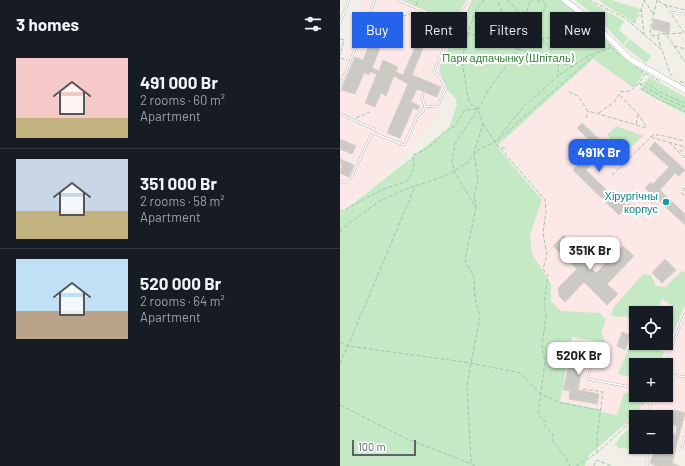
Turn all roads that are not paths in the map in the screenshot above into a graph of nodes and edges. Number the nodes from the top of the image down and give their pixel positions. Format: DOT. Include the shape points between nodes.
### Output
graph roads {
  1 [pos="349,0"];
  2 [pos="375,0"];
  3 [pos="398,0"];
  4 [pos="467,0"];
  5 [pos="564,0"];
  6 [pos="426,12"];
  7 [pos="462,12"];
  8 [pos="670,12"];
  9 [pos="685,14"];
  10 [pos="340,23"];
  11 [pos="445,48"];
  12 [pos="340,86"];
  13 [pos="685,90"];
  14 [pos="423,94"];
  15 [pos="425,106"];
  16 [pos="340,114"];
  17 [pos="373,133"];
  18 [pos="340,182"];
  19 [pos="642,197"];
  20 [pos="658,207"];
  21 [pos="685,314"];
  22 [pos="667,358"];
  23 [pos="590,370"];
  24 [pos="673,372"];
  25 [pos="685,377"];
  26 [pos="629,387"];
  27 [pos="685,437"];
  28 [pos="682,447"];
  29 [pos="647,454"];
  30 [pos="647,466"];
  1 -- 10 [label="lane"];
  2 -- 12 [label="lane"];
  3 -- 6 [label="lane"];
  4 -- 7 [label="lane"];
  5 -- 13 [label="street" via="591,20 615,45 644,68"];
  8 -- 9 [label="lane"];
  11 -- 15 [label="lane" via="434,71 444,82 446,89 437,107"];
  14 -- 15 [label="lane"];
  15 -- 17 [label="lane" via="404,145"];
  16 -- 17 [label="lane" via="374,129"];
  17 -- 18 [label="lane" via="352,176 347,182"];
  19 -- 20 [label="lane" via="647,197"];
  21 -- 22 [label="lane"];
  23 -- 26 [label="lane" via="588,379"];
  24 -- 25 [label="lane"];
  27 -- 28 [label="lane"];
  29 -- 30 [label="lane"];
}
